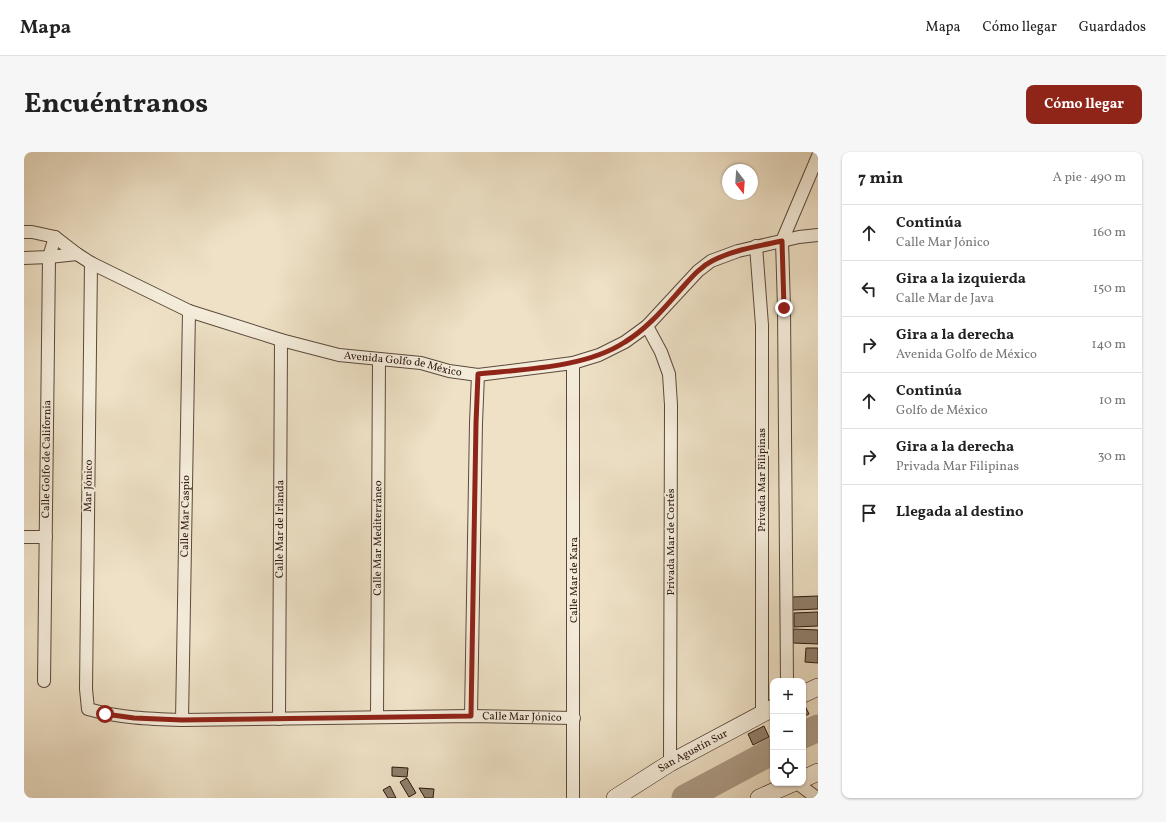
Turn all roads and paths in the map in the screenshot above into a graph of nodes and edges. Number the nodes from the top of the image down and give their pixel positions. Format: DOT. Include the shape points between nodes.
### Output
graph roads {
  1 [pos="818,156"];
  2 [pos="24,232"];
  3 [pos="818,235"];
  4 [pos="55,237"];
  5 [pos="782,241"];
  6 [pos="756,246"];
  7 [pos="77,254"];
  8 [pos="49,257"];
  9 [pos="24,258"];
  10 [pos="91,263"];
  11 [pos="189,312"];
  12 [pos="647,326"];
  13 [pos="280,340"];
  14 [pos="379,359"];
  15 [pos="574,363"];
  16 [pos="478,374"];
  17 [pos="24,536"];
  18 [pos="46,537"];
  19 [pos="787,678"];
  20 [pos="44,681"];
  21 [pos="818,687"];
  22 [pos="806,693"];
  23 [pos="88,709"];
  24 [pos="767,711"];
  25 [pos="471,716"];
  26 [pos="377,717"];
  27 [pos="574,718"];
  28 [pos="279,719"];
  29 [pos="182,720"];
  30 [pos="670,763"];
  31 [pos="818,772"];
  32 [pos="806,778"];
  33 [pos="786,786"];
  34 [pos="801,786"];
  35 [pos="762,797"];
  36 [pos="573,798"];
  37 [pos="615,798"];
  38 [pos="817,798"];
  1 -- 5 [label="street"];
  2 -- 4 [label="street, Avenida Golfo de México"];
  3 -- 5 [label="street, Avenida Golfo de México"];
  4 -- 7 [label="street, Avenida Golfo de México"];
  4 -- 8 [label="street, Calle Golfo de California"];
  5 -- 6 [label="street, Avenida Golfo de México"];
  5 -- 19 [label="street, Privada Mar Filipinas"];
  6 -- 12 [label="street, Avenida Golfo de México" via="711,261 698,271"];
  6 -- 24 [label="street, Privada Mar Filipinas" via="762,325"];
  7 -- 8 [label="street"];
  7 -- 10 [label="street, Avenida Golfo de México"];
  8 -- 9 [label="street"];
  8 -- 18 [label="street, Calle Golfo de California"];
  10 -- 11 [label="street, Avenida Golfo de México"];
  10 -- 23 [label="street, Mar Jónico" via="86,689"];
  11 -- 13 [label="street, Avenida Golfo de México"];
  11 -- 29 [label="street, Calle Mar Caspio"];
  12 -- 15 [label="street, Avenida Golfo de México" via="619,346"];
  12 -- 30 [label="street, Privada Mar de Cortés" via="669,374 672,405"];
  13 -- 14 [label="street, Avenida Golfo de México" via="339,355"];
  13 -- 28 [label="street, Calle Mar de Irlanda"];
  14 -- 16 [label="street, Avenida Golfo de México" via="421,362 449,371"];
  14 -- 26 [label="street, Calle Mar Mediterráneo"];
  15 -- 16 [label="street, Avenida Golfo de México"];
  15 -- 27 [label="street, Calle Mar de Kara"];
  16 -- 25 [label="street"];
  17 -- 18 [label="street"];
  18 -- 20 [label="street, Calle Golfo de California"];
  21 -- 22 [label="main road"];
  23 -- 29 [label="street, Calle Mar Jónico" via="134,718"];
  24 -- 30 [label="main road, San Agustín Sur"];
  25 -- 26 [label="street, Calle Mar Jónico"];
  25 -- 27 [label="street, Calle Mar Jónico"];
  26 -- 28 [label="street, Calle Mar Jónico"];
  27 -- 36 [label="street, Calle Mar de Kara"];
  28 -- 29 [label="street, Calle Mar Jónico"];
  30 -- 37 [label="main road, San Agustín Sur"];
  31 -- 32 [label="main road"];
  33 -- 35 [label="main road"];
  34 -- 38 [label="street"];
}
